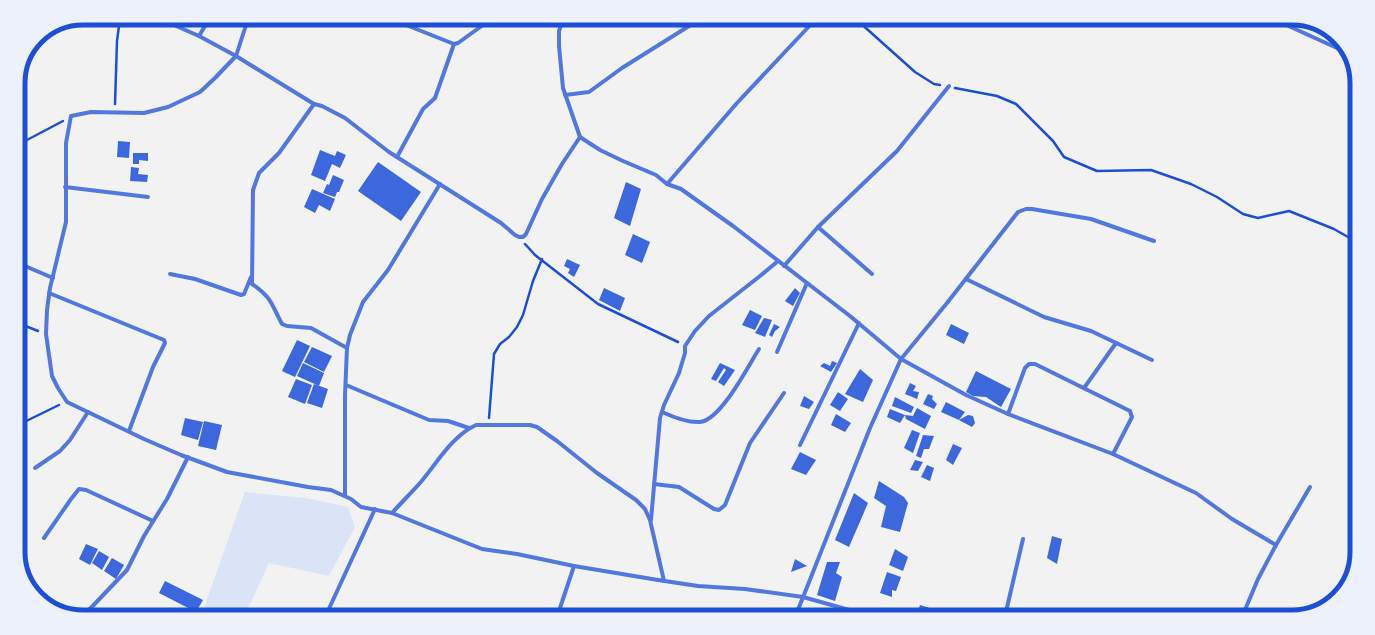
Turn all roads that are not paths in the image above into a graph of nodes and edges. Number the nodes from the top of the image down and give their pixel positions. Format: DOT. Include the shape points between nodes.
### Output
graph roads {
  1 [pos="174,25"];
  2 [pos="205,25"];
  3 [pos="246,25"];
  4 [pos="406,25"];
  5 [pos="483,25"];
  6 [pos="561,25"];
  7 [pos="688,25"];
  8 [pos="810,25"];
  9 [pos="1286,25"];
  10 [pos="199,36"];
  11 [pos="454,44"];
  12 [pos="1339,50"];
  13 [pos="236,56"];
  14 [pos="949,86"];
  15 [pos="566,95"];
  16 [pos="314,104"];
  17 [pos="580,137"];
  18 [pos="397,157"];
  19 [pos="440,184"];
  20 [pos="667,184"];
  21 [pos="65,187"];
  22 [pos="148,197"];
  23 [pos="818,227"];
  24 [pos="1154,241"];
  25 [pos="778,261"];
  26 [pos="25,266"];
  27 [pos="784,266"];
  28 [pos="170,274"];
  29 [pos="872,274"];
  30 [pos="252,275"];
  31 [pos="53,278"];
  32 [pos="966,279"];
  33 [pos="807,283"];
  34 [pos="49,293"];
  35 [pos="859,323"];
  36 [pos="1116,343"];
  37 [pos="347,348"];
  38 [pos="759,349"];
  39 [pos="777,352"];
  40 [pos="901,359"];
  41 [pos="1152,360"];
  42 [pos="346,385"];
  43 [pos="1084,388"];
  44 [pos="784,393"];
  45 [pos="88,412"];
  46 [pos="662,412"];
  47 [pos="1008,414"];
  48 [pos="469,428"];
  49 [pos="129,431"];
  50 [pos="800,445"];
  51 [pos="1113,454"];
  52 [pos="188,457"];
  53 [pos="35,468"];
  54 [pos="654,484"];
  55 [pos="1310,488"];
  56 [pos="345,496"];
  57 [pos="375,509"];
  58 [pos="392,513"];
  59 [pos="650,520"];
  60 [pos="153,521"];
  61 [pos="44,538"];
  62 [pos="1023,539"];
  63 [pos="1276,545"];
  64 [pos="574,566"];
  65 [pos="664,581"];
  66 [pos="803,597"];
  67 [pos="89,610"];
  68 [pos="328,610"];
  69 [pos="559,610"];
  70 [pos="798,610"];
  71 [pos="849,610"];
  72 [pos="1005,610"];
  73 [pos="1245,610"];
  1 -- 10 [label="street"];
  2 -- 10 [label="street"];
  3 -- 13 [label="street"];
  4 -- 11 [label="street"];
  5 -- 11 [label="street"];
  6 -- 15 [label="street" via="559,46"];
  7 -- 15 [label="street" via="588,92"];
  8 -- 20 [label="street"];
  9 -- 12 [label="street"];
  10 -- 13 [label="street"];
  11 -- 18 [label="street" via="435,98 423,109"];
  13 -- 16 [label="street"];
  13 -- 21 [label="street" via="200,92 168,107 144,113 91,112 71,116 66,143"];
  14 -- 23 [label="street" via="897,151"];
  15 -- 17 [label="street"];
  16 -- 18 [label="street" via="345,118"];
  16 -- 30 [label="street" via="278,153 259,173 254,190"];
  17 -- 19 [label="street" via="542,199 523,237 519,237"];
  17 -- 20 [label="street" via="600,150 656,175"];
  18 -- 19 [label="street"];
  19 -- 37 [label="street" via="388,270 364,302 352,328"];
  20 -- 25 [label="street" via="681,189"];
  21 -- 22 [label="street"];
  21 -- 31 [label="street" via="66,222"];
  23 -- 27 [label="street"];
  23 -- 29 [label="street"];
  24 -- 32 [label="street" via="1091,219 1026,209 1018,212 1012,219"];
  25 -- 27 [label="street"];
  25 -- 46 [label="street" via="709,316 695,331 685,346 679,373"];
  26 -- 31 [label="street"];
  27 -- 33 [label="street"];
  28 -- 30 [label="street" via="241,295 244,294"];
  30 -- 37 [label="street" via="252,284 262,290 273,304 282,324 311,328"];
  31 -- 34 [label="street"];
  32 -- 36 [label="street" via="1044,317 1091,331"];
  32 -- 40 [label="street"];
  33 -- 35 [label="street"];
  33 -- 39 [label="street"];
  34 -- 45 [label="street" via="46,334 52,376 67,402"];
  34 -- 49 [label="street" via="164,340 165,343 153,367"];
  35 -- 40 [label="street"];
  35 -- 50 [label="street"];
  36 -- 41 [label="street"];
  36 -- 43 [label="street"];
  37 -- 42 [label="street"];
  38 -- 46 [label="street" via="728,400 713,416 702,422 690,422"];
  40 -- 47 [label="street" via="966,395"];
  40 -- 66 [label="street" via="870,428"];
  42 -- 48 [label="street" via="429,420 448,421"];
  42 -- 56 [label="street"];
  43 -- 47 [label="street" via="1035,364 1029,364 1025,368"];
  43 -- 51 [label="street" via="1130,411 1132,417"];
  44 -- 54 [label="street" via="750,444 725,505 719,510 679,487"];
  45 -- 49 [label="street"];
  45 -- 53 [label="street" via="60,451"];
  46 -- 54 [label="street"];
  47 -- 51 [label="street"];
  48 -- 58 [label="street"];
  48 -- 59 [label="street" via="488,424 530,426 542,430 636,500 645,509"];
  49 -- 52 [label="street"];
  51 -- 63 [label="street" via="1196,492 1232,519"];
  52 -- 56 [label="street" via="227,472 331,490"];
  52 -- 60 [label="street"];
  54 -- 59 [label="street"];
  55 -- 63 [label="street"];
  56 -- 57 [label="street" via="362,507"];
  57 -- 58 [label="street"];
  57 -- 68 [label="street"];
  58 -- 64 [label="street" via="482,549"];
  59 -- 65 [label="street"];
  60 -- 61 [label="street" via="79,489"];
  60 -- 67 [label="street" via="127,570"];
  62 -- 72 [label="street"];
  63 -- 73 [label="street"];
  64 -- 65 [label="street"];
  64 -- 69 [label="street"];
  65 -- 66 [label="street"];
  66 -- 70 [label="street"];
  66 -- 71 [label="street"];
}
